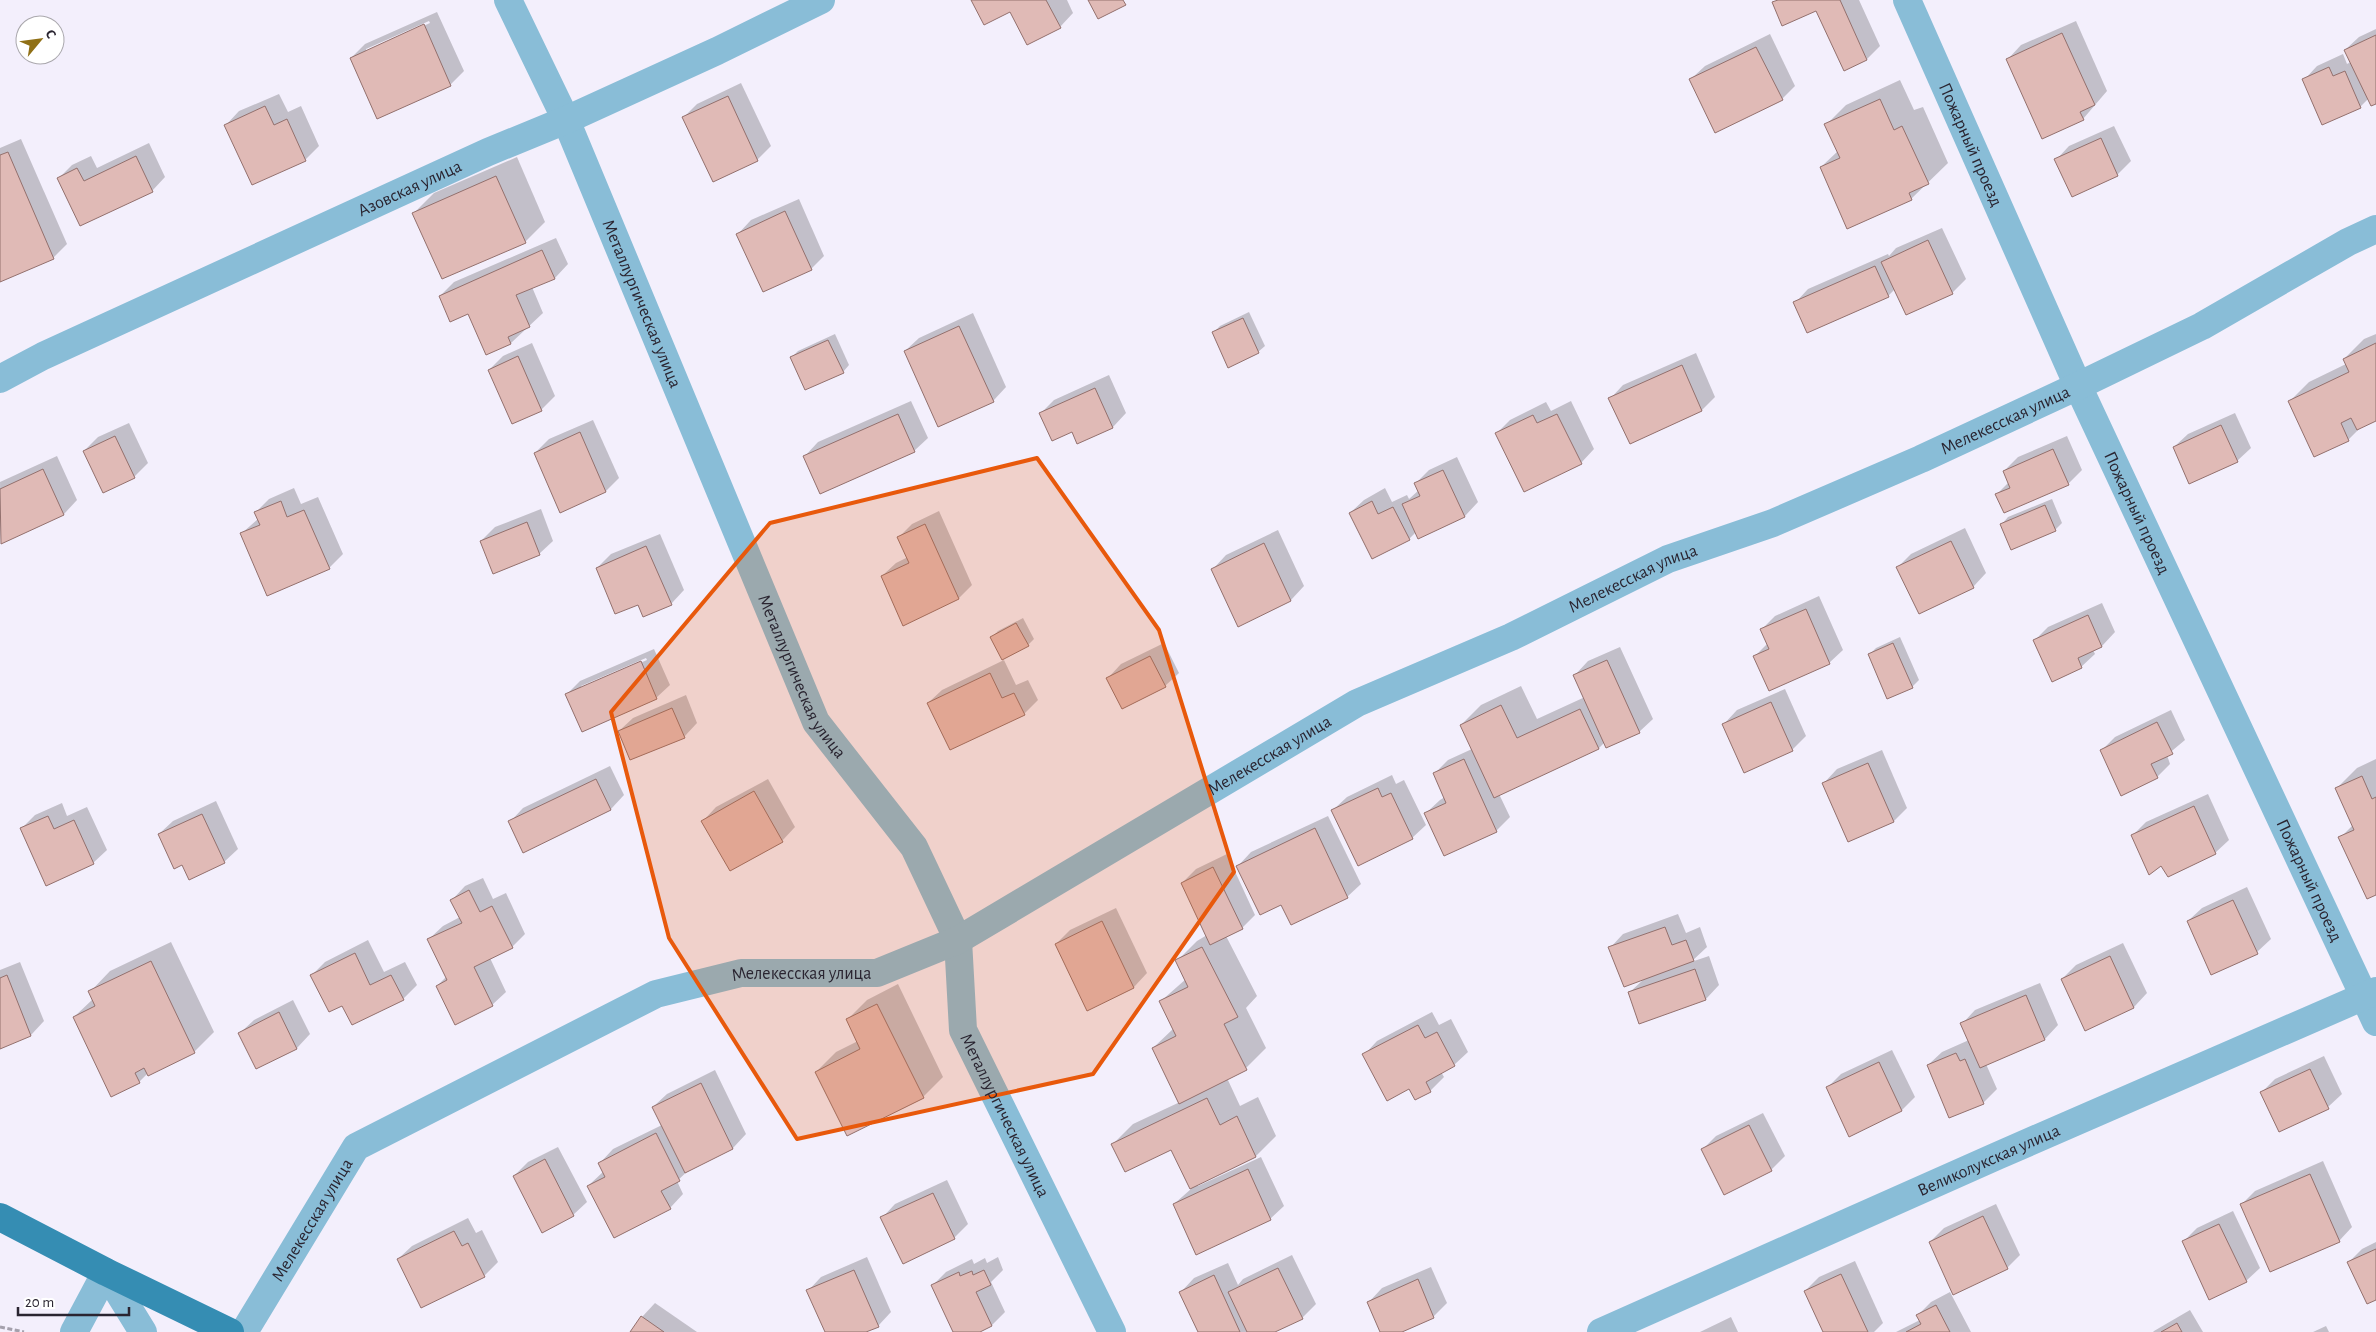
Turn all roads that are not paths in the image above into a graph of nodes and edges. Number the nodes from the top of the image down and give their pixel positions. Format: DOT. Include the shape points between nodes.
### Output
graph roads {
  1 [pos="508,0"];
  2 [pos="821,0"];
  3 [pos="1907,0"];
  4 [pos="566,120"];
  5 [pos="2376,229"];
  6 [pos="0,380"];
  7 [pos="2078,386"];
  8 [pos="958,940"];
  9 [pos="2370,994"];
  10 [pos="2376,1022"];
  11 [pos="0,1217"];
  12 [pos="106,1272"];
  13 [pos="74,1332"];
  14 [pos="143,1332"];
  15 [pos="230,1332"];
  16 [pos="244,1332"];
  17 [pos="1112,1332"];
  18 [pos="1601,1332"];
  1 -- 4 [label="street, Металлургическая улица"];
  2 -- 4 [label="street, Азовская улица"];
  3 -- 7 [label="street, Пожарный проезд"];
  4 -- 6 [label="street, Азовская улица" via="488,152 43,356"];
  4 -- 8 [label="street, Металлургическая улица" via="816,722 914,847"];
  5 -- 7 [label="street, Мелекесская улица" via="2202,326"];
  7 -- 8 [label="street, Мелекесская улица" via="1773,523 1668,559 1511,638 1357,703"];
  7 -- 9 [label="street, Пожарный проезд"];
  8 -- 16 [label="street, Мелекесская улица" via="877,973 741,973 656,994 356,1147"];
  8 -- 17 [label="street, Металлургическая улица" via="963,1030"];
  9 -- 10 [label="street, Пожарный проезд"];
  9 -- 18 [label="street, Великолукская улица"];
  11 -- 12 [label="main road"];
  12 -- 13 [label="street"];
  12 -- 14 [label="street"];
  12 -- 15 [label="main road"];
}
